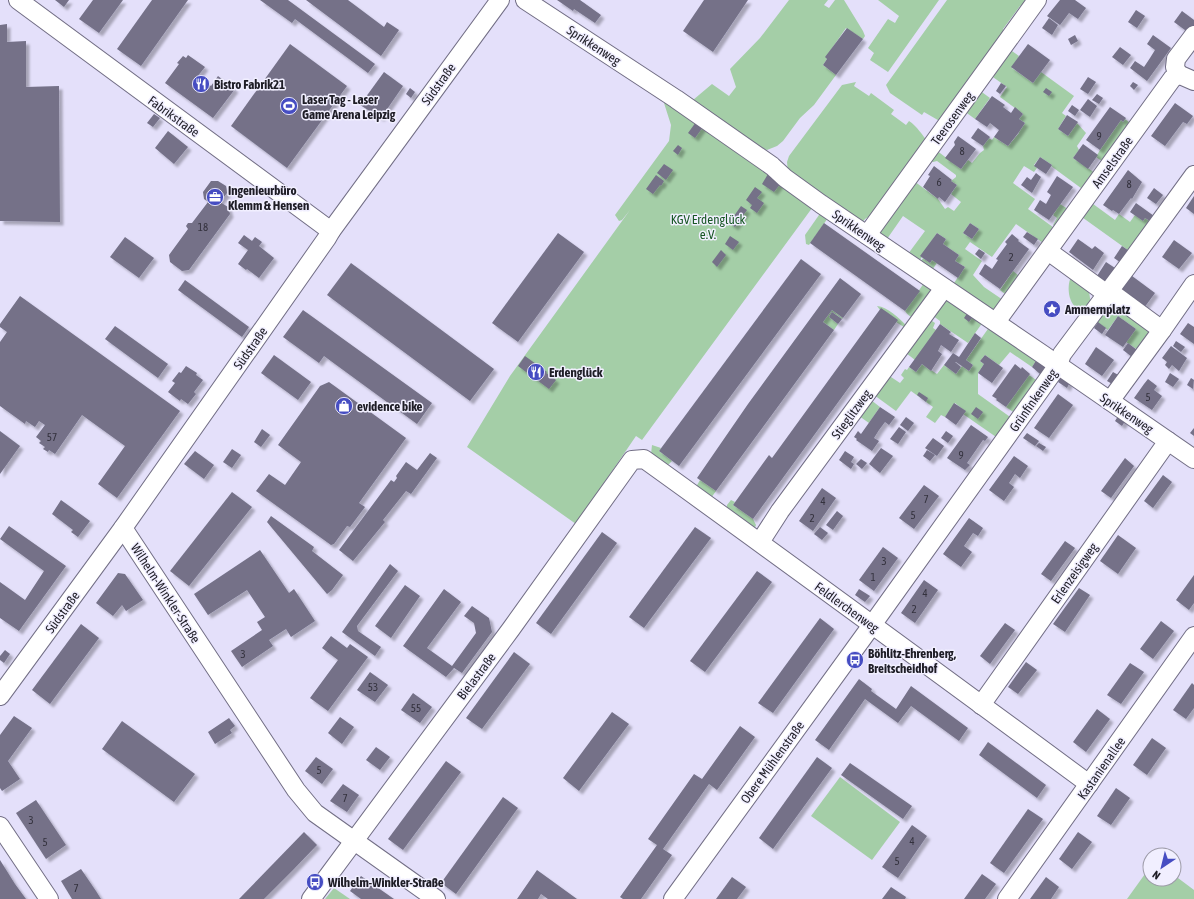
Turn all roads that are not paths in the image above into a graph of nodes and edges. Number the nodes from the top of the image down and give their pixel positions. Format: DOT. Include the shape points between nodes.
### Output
graph roads {
  1 [pos="18,0"];
  2 [pos="500,0"];
  3 [pos="525,0"];
  4 [pos="1038,0"];
  5 [pos="1194,35"];
  6 [pos="1178,74"];
  7 [pos="1194,81"];
  8 [pos="1194,175"];
  9 [pos="331,231"];
  10 [pos="867,235"];
  11 [pos="1048,252"];
  12 [pos="1194,284"];
  13 [pos="944,288"];
  14 [pos="1108,293"];
  15 [pos="996,322"];
  16 [pos="1162,330"];
  17 [pos="1058,365"];
  18 [pos="1110,401"];
  19 [pos="1168,441"];
  20 [pos="644,458"];
  21 [pos="1194,459"];
  22 [pos="123,528"];
  23 [pos="760,542"];
  24 [pos="872,625"];
  25 [pos="1194,636"];
  26 [pos="0,696"];
  27 [pos="981,705"];
  28 [pos="1089,784"];
  29 [pos="0,826"];
  30 [pos="354,840"];
  31 [pos="49,899"];
  32 [pos="311,899"];
  33 [pos="436,899"];
  34 [pos="673,899"];
  35 [pos="1007,899"];
  1 -- 9 [label="street, Fabrikstraße"];
  2 -- 9 [label="street, Südstraße"];
  3 -- 10 [label="street, Sprikkenweg" via="697,113"];
  4 -- 10 [label="street, Teerosenweg"];
  5 -- 6 [label="street" via="1176,59 1175,67"];
  6 -- 7 [label="street"];
  6 -- 11 [label="street, Amselstraße"];
  8 -- 14 [label="street, Grünfinkenweg"];
  9 -- 22 [label="street, Südstraße"];
  10 -- 13 [label="street, Sprikkenweg"];
  11 -- 14 [label="street"];
  11 -- 15 [label="street"];
  12 -- 16 [label="street"];
  13 -- 15 [label="street, Sprikkenweg"];
  13 -- 23 [label="street, Stieglitzweg"];
  14 -- 16 [label="street"];
  14 -- 17 [label="street, Grünfinkenweg" via="1062,354"];
  15 -- 17 [label="street, Sprikkenweg"];
  16 -- 18 [label="street"];
  17 -- 18 [label="street, Sprikkenweg"];
  17 -- 24 [label="street, Grünfinkenweg"];
  18 -- 19 [label="street, Sprikkenweg"];
  19 -- 21 [label="street, Sprikkenweg"];
  19 -- 27 [label="street, Erlenzeisigweg"];
  20 -- 23 [label="street, Feldlerchenweg"];
  20 -- 30 [label="street, Bielastraße" via="632,460"];
  22 -- 26 [label="street, Südstraße"];
  22 -- 30 [label="street, Wilhelm-Winkler-Straße" via="296,790 315,813"];
  23 -- 24 [label="street, Feldlerchenweg"];
  24 -- 27 [label="street, Feldlerchenweg"];
  24 -- 34 [label="street, Obere Mühlenstraße"];
  25 -- 28 [label="street, Kastanienallee"];
  27 -- 28 [label="street, Feldlerchenweg"];
  28 -- 35 [label="street, Kastanienallee"];
  29 -- 31 [label="street"];
  30 -- 32 [label="street, Bielastraße"];
  30 -- 33 [label="street, Wilhelm-Winkler-Straße"];
}
